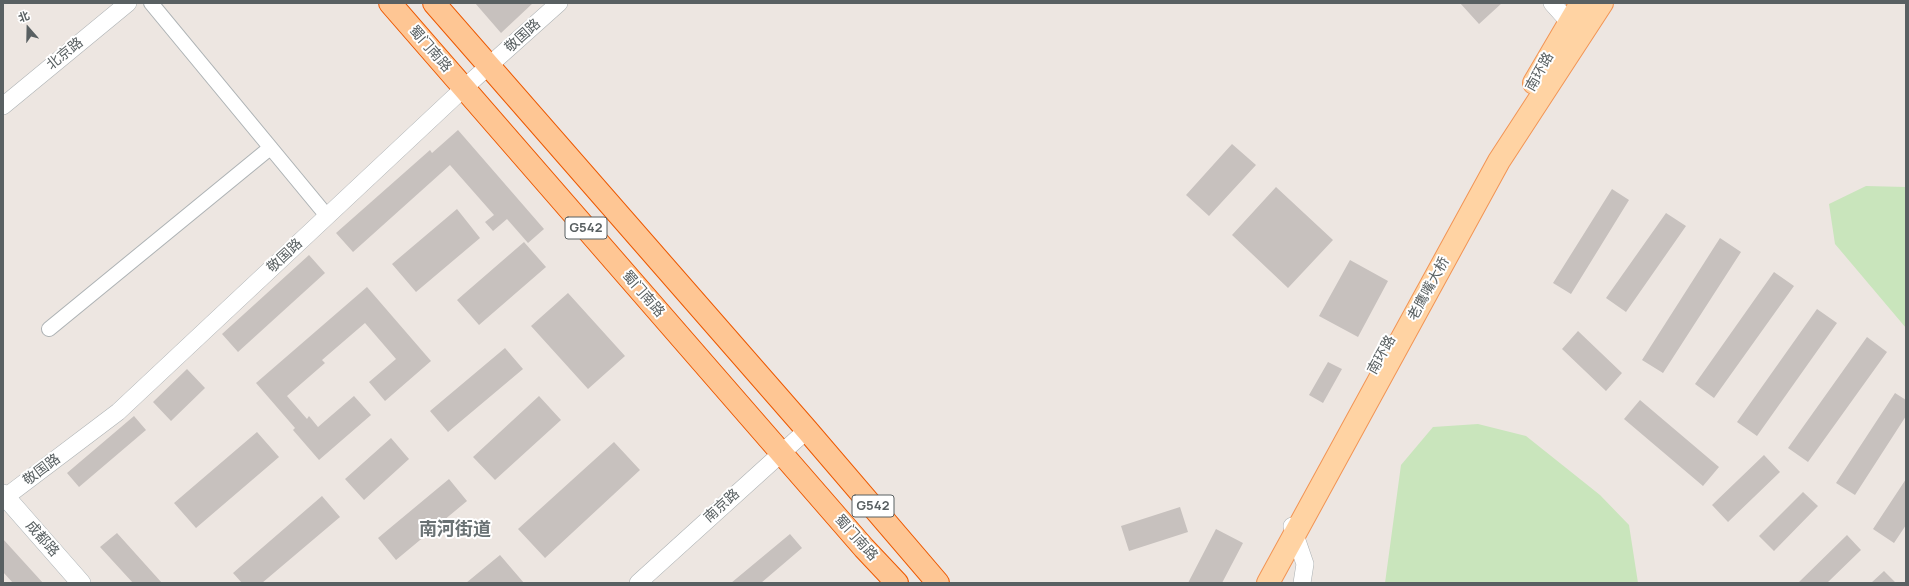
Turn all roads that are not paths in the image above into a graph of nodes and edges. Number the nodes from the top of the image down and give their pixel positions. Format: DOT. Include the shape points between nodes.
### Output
graph roads {
  1 [pos="128,3"];
  2 [pos="151,3"];
  3 [pos="390,3"];
  4 [pos="434,3"];
  5 [pos="559,3"];
  6 [pos="1552,3"];
  7 [pos="1581,3"];
  8 [pos="1602,3"];
  9 [pos="1575,29"];
  10 [pos="489,66"];
  11 [pos="464,88"];
  12 [pos="3,106"];
  13 [pos="270,148"];
  14 [pos="327,216"];
  15 [pos="49,329"];
  16 [pos="807,430"];
  17 [pos="782,453"];
  18 [pos="4,497"];
  19 [pos="1293,526"];
  20 [pos="81,583"];
  21 [pos="638,583"];
  22 [pos="898,583"];
  23 [pos="938,583"];
  24 [pos="1255,583"];
  25 [pos="1268,583"];
  26 [pos="1302,583"];
  1 -- 12 [label="street, 北京路"];
  2 -- 13 [label="street"];
  3 -- 11 [label="highway, 蜀门南路 / G542"];
  4 -- 10 [label="highway, G542"];
  5 -- 10 [label="street, 敬国路"];
  6 -- 9 [label="street"];
  7 -- 9 [label="main road, 南环路"];
  8 -- 9 [label="main road"];
  9 -- 19 [label="main road, 南环路"];
  10 -- 11 [label="street, 敬国路"];
  10 -- 16 [label="highway, G542"];
  11 -- 14 [label="street, 敬国路"];
  11 -- 17 [label="highway, 蜀门南路 / G542"];
  13 -- 14 [label="street"];
  13 -- 15 [label="street"];
  14 -- 18 [label="street, 敬国路" via="118,412"];
  16 -- 17 [label="street, 南京路"];
  16 -- 23 [label="highway, G542"];
  17 -- 21 [label="street, 南京路"];
  17 -- 22 [label="highway, 蜀门南路 / G542" via="864,548"];
  18 -- 20 [label="main road, 成都路"];
  19 -- 24 [label="main road, 南环路"];
  19 -- 25 [label="main road"];
  19 -- 26 [label="street" via="1305,564"];
}
